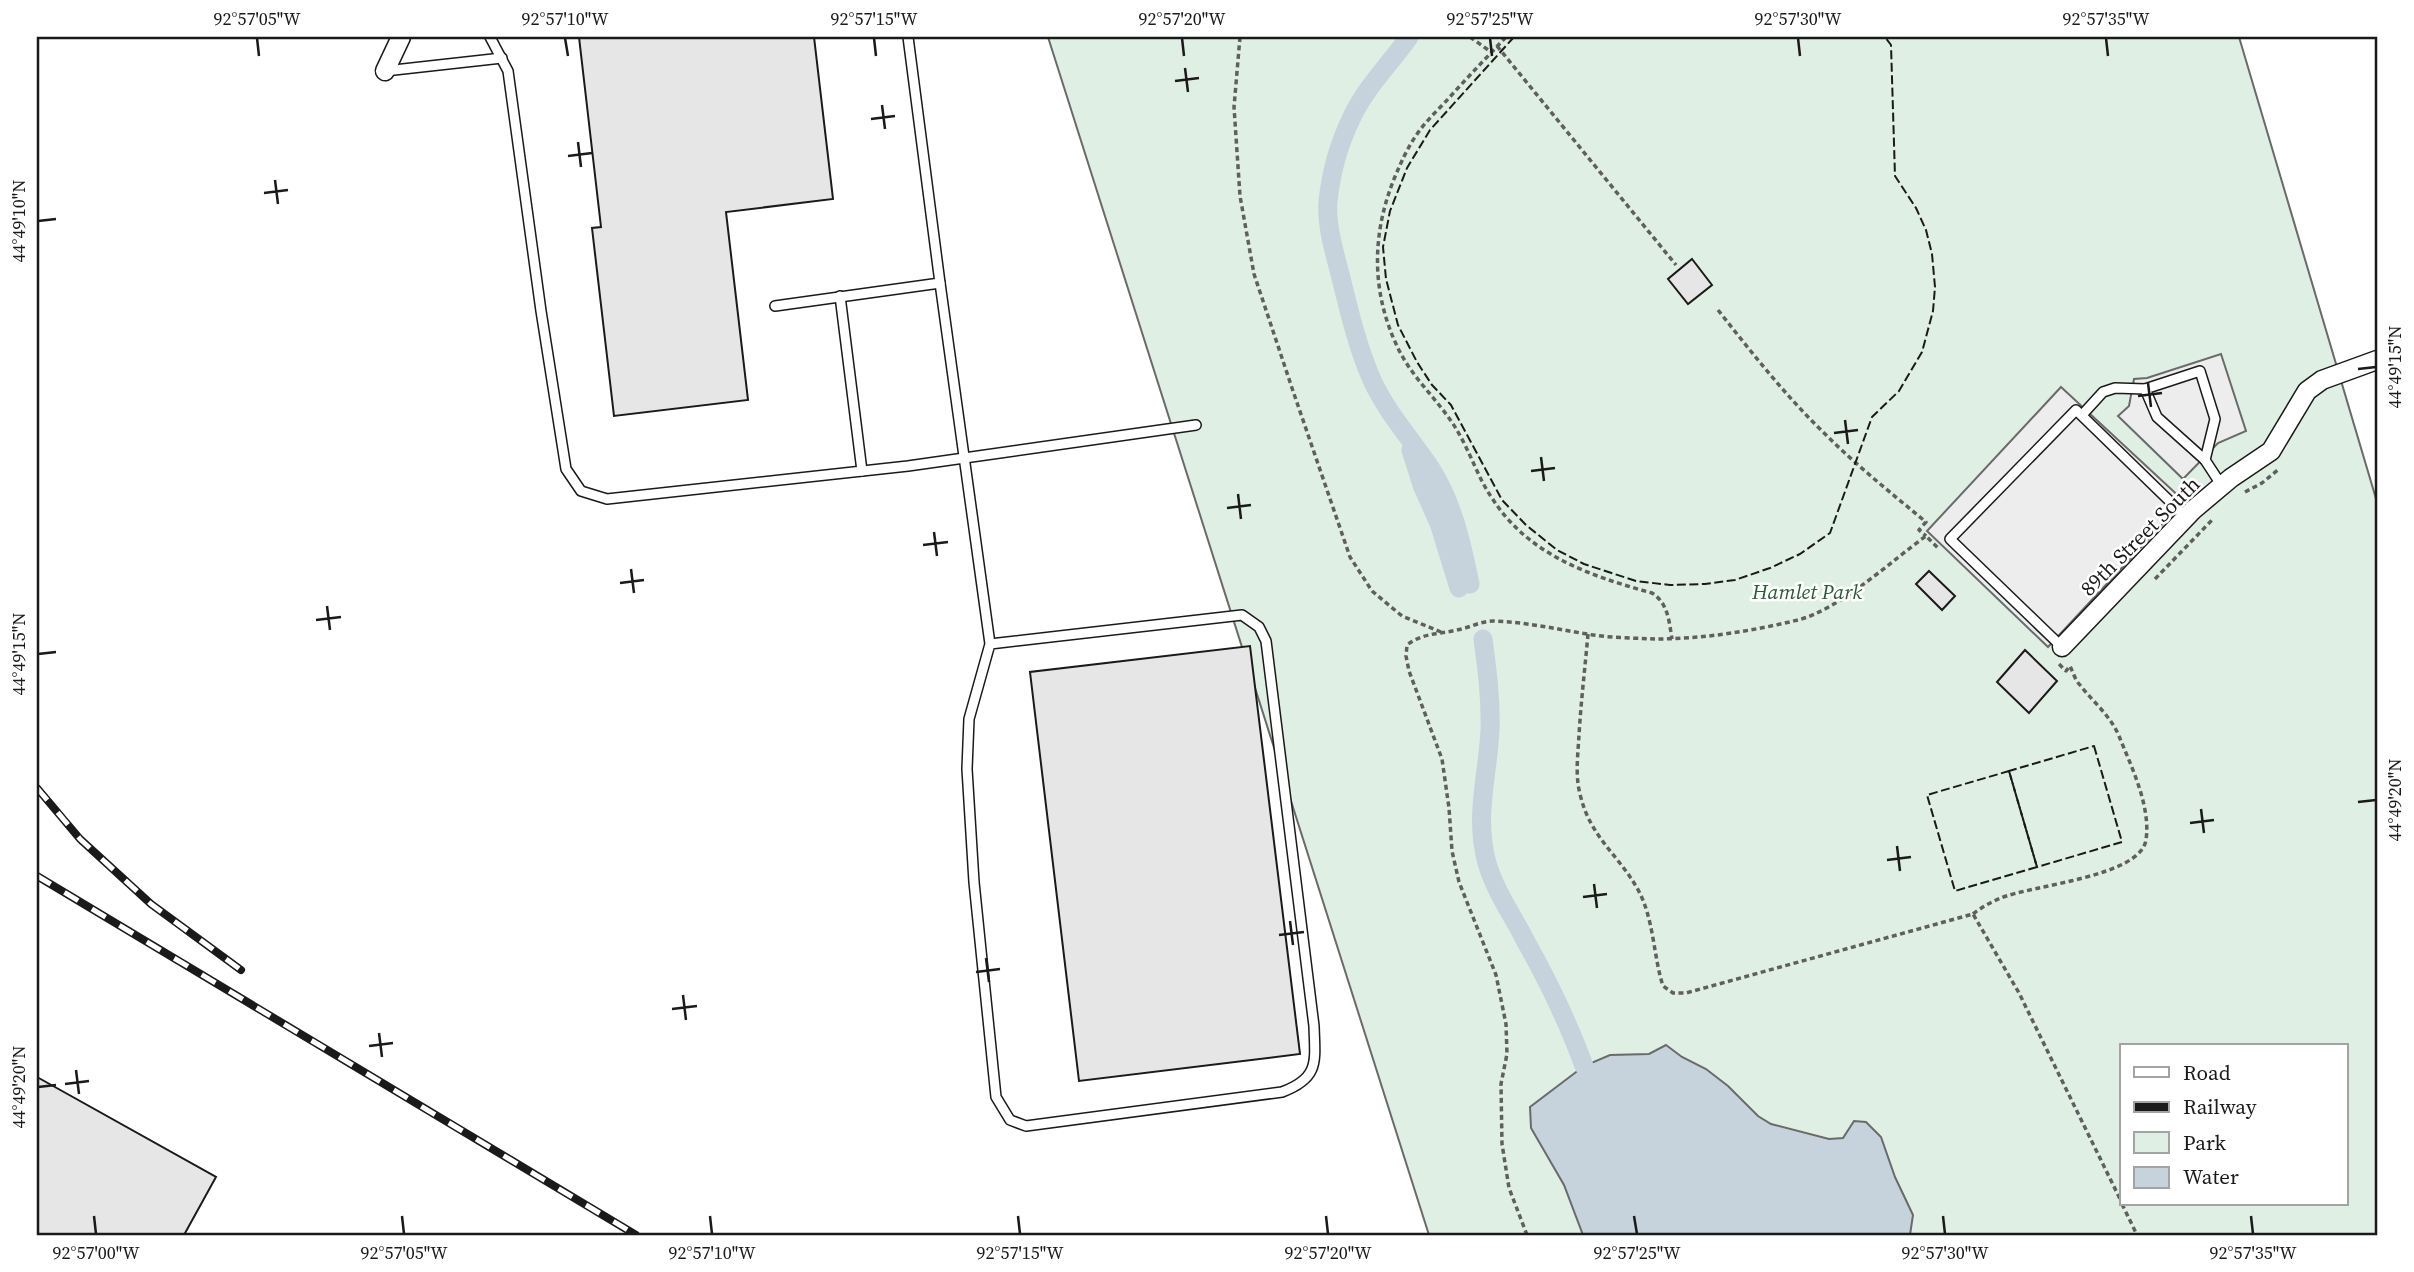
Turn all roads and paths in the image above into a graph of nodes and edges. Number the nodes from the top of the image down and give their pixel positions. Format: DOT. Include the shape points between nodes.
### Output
graph roads {
  1 [pos="401,37"];
  2 [pos="490,37"];
  3 [pos="908,37"];
  4 [pos="1240,37"];
  5 [pos="1470,37"];
  6 [pos="1506,37"];
  7 [pos="1497,46"];
  8 [pos="1491,52"];
  9 [pos="502,58"];
  10 [pos="385,71"];
  11 [pos="1676,265"];
  12 [pos="940,283"];
  13 [pos="840,296"];
  14 [pos="775,306"];
  15 [pos="1718,310"];
  16 [pos="2377,360"];
  17 [pos="2145,388"];
  18 [pos="2082,415"];
  19 [pos="1196,425"];
  20 [pos="964,458"];
  21 [pos="2205,460"];
  22 [pos="2284,464"];
  23 [pos="862,471"];
  24 [pos="2229,492"];
  25 [pos="2218,513"];
  26 [pos="2186,517"];
  27 [pos="1926,536"];
  28 [pos="1946,555"];
  29 [pos="2154,580"];
  30 [pos="1443,632"];
  31 [pos="1588,634"];
  32 [pos="1672,639"];
  33 [pos="990,644"];
  34 [pos="2059,654"];
  35 [pos="1973,914"];
  36 [pos="2120,1200"];
  37 [pos="2123,1206"];
  38 [pos="1527,1235"];
  39 [pos="2137,1235"];
  1 -- 10 [label="street"];
  2 -- 9 [label="lane"];
  3 -- 12 [label="lane"];
  4 -- 30 [label="path" via="1234,107 1240,196 1254,274 1293,391 1350,557 1372,590 1402,616"];
  5 -- 8 [label="path"];
  6 -- 7 [label="path"];
  7 -- 8 [label="path"];
  7 -- 11 [label="path"];
  8 -- 32 [label="path" via="1419,131 1389,192 1376,248 1380,294 1389,325 1409,367 1458,432 1492,498 1529,542 1595,576 1660,598"];
  9 -- 10 [label="lane"];
  9 -- 23 [label="lane" via="508,71 566,469 581,491 607,499"];
  12 -- 13 [label="lane"];
  12 -- 20 [label="lane"];
  13 -- 14 [label="lane"];
  13 -- 23 [label="lane"];
  15 -- 27 [label="path" via="1769,376 1823,432 1926,522 1919,530"];
  16 -- 24 [label="street, 89th Street South" via="2322,380 2307,391 2271,451"];
  17 -- 18 [label="lane" via="2103,392"];
  17 -- 21 [label="lane" via="2157,417"];
  17 -- 21 [label="lane" via="2200,371 2215,419"];
  18 -- 26 [label="lane"];
  18 -- 34 [label="lane" via="2076,410 1950,539"];
  19 -- 20 [label="lane"];
  20 -- 23 [label="lane"];
  20 -- 33 [label="lane"];
  21 -- 24 [label="lane"];
  22 -- 24 [label="path" via="2262,483"];
  24 -- 26 [label="street, 89th Street South"];
  25 -- 29 [label="path"];
  26 -- 34 [label="street, 89th Street South"];
  27 -- 28 [label="path"];
  27 -- 32 [label="path" via="1822,610 1800,619"];
  30 -- 31 [label="path" via="1490,621"];
  30 -- 38 [label="path" via="1415,639 1407,645 1406,656 1442,759 1459,882 1496,975 1507,1034 1500,1084 1502,1144 1509,1188"];
  31 -- 32 [label="path"];
  31 -- 35 [label="path" via="1577,763 1579,790 1594,831 1638,889 1663,986 1673,993 1686,993"];
  33 -- 33 [label="lane" via="970,719 967,769 996,1097 1010,1120 1026,1126 1282,1093 1300,1086 1315,1065 1314,1026 1266,641 1259,627 1242,615"];
  34 -- 35 [label="path" via="2066,671 2070,666 2078,684 2103,709 2118,733 2140,793 2147,825 2145,844 2132,859 2110,871 2003,897"];
  35 -- 36 [label="path" via="2019,993"];
  37 -- 39 [label="path"];
}
